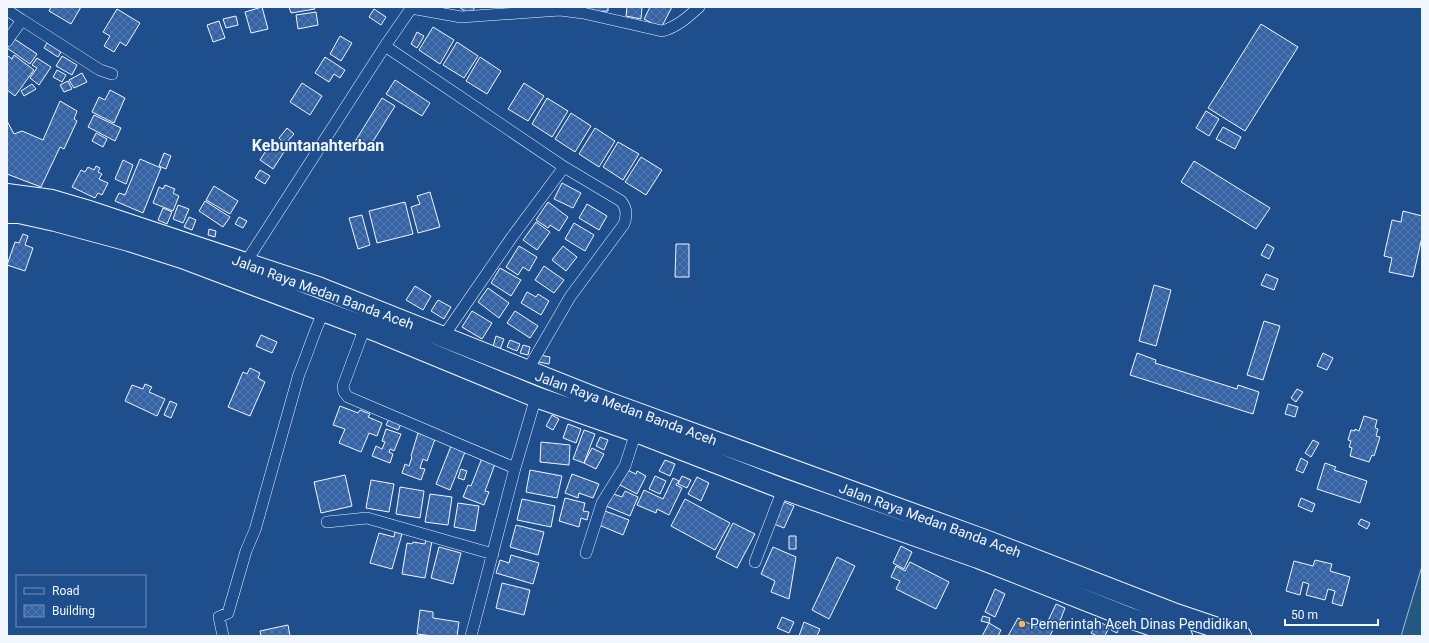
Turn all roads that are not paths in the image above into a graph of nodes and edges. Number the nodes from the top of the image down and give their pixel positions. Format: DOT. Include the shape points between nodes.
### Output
graph roads {
  1 [pos="699,7"];
  2 [pos="412,8"];
  3 [pos="7,10"];
  4 [pos="22,20"];
  5 [pos="7,41"];
  6 [pos="385,46"];
  7 [pos="112,74"];
  8 [pos="564,167"];
  9 [pos="7,194"];
  10 [pos="7,213"];
  11 [pos="246,262"];
  12 [pos="324,311"];
  13 [pos="378,325"];
  14 [pos="443,337"];
  15 [pos="527,371"];
  16 [pos="536,396"];
  17 [pos="636,432"];
  18 [pos="724,444"];
  19 [pos="718,464"];
  20 [pos="515,468"];
  21 [pos="784,489"];
  22 [pos="327,522"];
  23 [pos="981,549"];
  24 [pos="586,553"];
  25 [pos="493,554"];
  26 [pos="755,562"];
  27 [pos="223,636"];
  28 [pos="471,636"];
  29 [pos="1182,636"];
  30 [pos="1241,636"];
  1 -- 2 [label="street" via="671,29 662,31 560,10 461,17"];
  2 -- 6 [label="street"];
  3 -- 4 [label="street"];
  4 -- 5 [label="street"];
  4 -- 7 [label="street" via="100,70"];
  6 -- 8 [label="street"];
  6 -- 11 [label="street"];
  8 -- 14 [label="street"];
  8 -- 15 [label="street" via="621,201 625,205 626,218 620,230 570,297"];
  9 -- 11 [label="highway, Jalan Raya Medan Banda Aceh" via="52,200"];
  10 -- 12 [label="highway, Jalan Raya Medan Banda Aceh" via="41,217 129,241"];
  11 -- 13 [label="highway, Jalan Raya Medan Banda Aceh" via="318,287"];
  12 -- 13 [label="highway, Jalan Raya Medan Banda Aceh"];
  12 -- 27 [label="street" via="299,374 258,520 228,613 219,617"];
  13 -- 14 [label="highway, Jalan Raya Medan Banda Aceh"];
  13 -- 16 [label="highway, Jalan Raya Medan Banda Aceh"];
  13 -- 20 [label="street" via="343,386 348,397"];
  14 -- 15 [label="highway, Jalan Raya Medan Banda Aceh"];
  15 -- 18 [label="highway, Jalan Raya Medan Banda Aceh"];
  16 -- 17 [label="highway, Jalan Raya Medan Banda Aceh"];
  16 -- 20 [label="street"];
  17 -- 19 [label="highway, Jalan Raya Medan Banda Aceh"];
  17 -- 24 [label="street" via="625,466 602,503"];
  18 -- 19 [label="highway"];
  18 -- 23 [label="highway, Jalan Raya Medan Banda Aceh"];
  19 -- 21 [label="highway, Jalan Raya Medan Banda Aceh"];
  20 -- 25 [label="street"];
  21 -- 23 [label="highway, Jalan Raya Medan Banda Aceh"];
  21 -- 26 [label="street"];
  22 -- 25 [label="street" via="367,518"];
  23 -- 29 [label="highway, Jalan Raya Medan Banda Aceh" via="1130,618"];
  23 -- 30 [label="highway, Jalan Raya Medan Banda Aceh"];
  25 -- 28 [label="street"];
}
